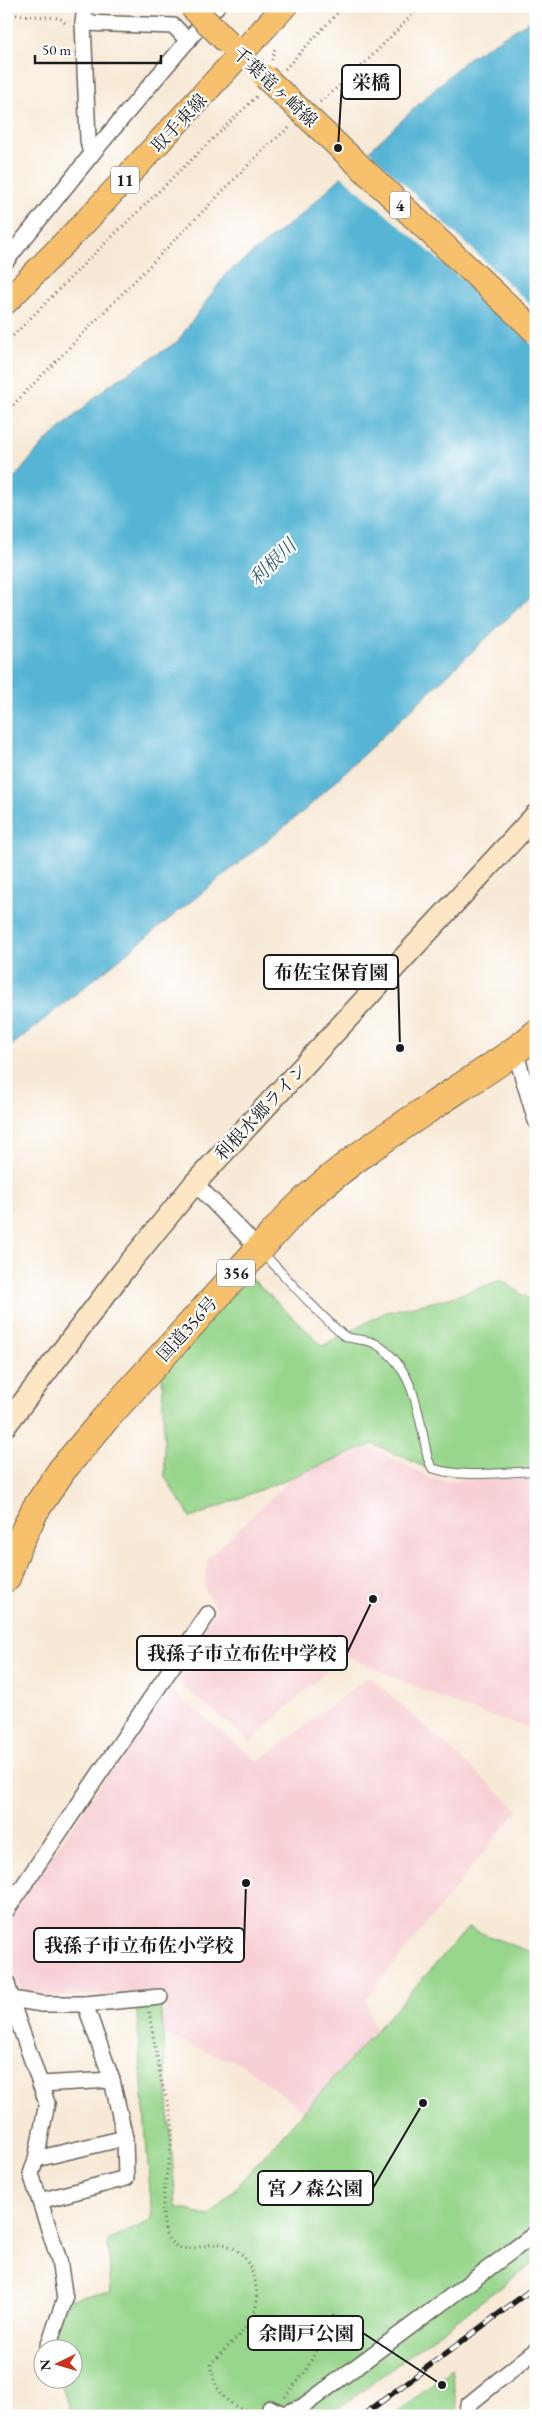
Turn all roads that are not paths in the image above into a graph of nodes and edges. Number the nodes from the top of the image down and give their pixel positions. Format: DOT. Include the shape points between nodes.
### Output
graph roads {
  1 [pos="85,6"];
  2 [pos="191,6"];
  3 [pos="217,6"];
  4 [pos="285,6"];
  5 [pos="84,23"];
  6 [pos="188,40"];
  7 [pos="234,49"];
  8 [pos="91,155"];
  9 [pos="6,261"];
  10 [pos="6,302"];
  11 [pos="536,332"];
  12 [pos="536,815"];
  13 [pos="536,1034"];
  14 [pos="515,1051"];
  15 [pos="536,1121"];
  16 [pos="195,1183"];
  17 [pos="259,1249"];
  18 [pos="6,1425"];
  19 [pos="536,1471"];
  20 [pos="6,1578"];
  21 [pos="208,1614"];
  22 [pos="6,1911"];
  23 [pos="6,1980"];
  24 [pos="160,1997"];
  25 [pos="9,1998"];
  26 [pos="85,2004"];
  27 [pos="112,2080"];
  28 [pos="40,2084"];
  29 [pos="125,2138"];
  30 [pos="36,2159"];
  31 [pos="40,2201"];
  32 [pos="536,2233"];
  33 [pos="50,2340"];
  34 [pos="536,2350"];
  35 [pos="270,2408"];
  36 [pos="466,2416"];
  1 -- 5 [label="street"];
  2 -- 7 [label="main road, 千葉竜ヶ崎線 / 4, bridge"];
  3 -- 6 [label="street"];
  4 -- 7 [label="main road, 取手東線 / 11"];
  5 -- 6 [label="street" via="174,26"];
  5 -- 8 [label="street"];
  6 -- 8 [label="street"];
  7 -- 10 [label="main road, 取手東線 / 11" via="86,221"];
  7 -- 11 [label="main road, 千葉竜ヶ崎線 / 4, bridge" via="270,76"];
  8 -- 9 [label="street"];
  12 -- 16 [label="main road, 利根水郷ライン"];
  13 -- 14 [label="highway, 国道356号 / 356"];
  14 -- 15 [label="street"];
  14 -- 17 [label="highway, 国道356号 / 356" via="348,1163 318,1188"];
  16 -- 17 [label="street"];
  16 -- 18 [label="main road, 利根水郷ライン" via="123,1271"];
  17 -- 19 [label="lane" via="345,1336 375,1343 387,1352 406,1376 414,1392 432,1468 462,1474"];
  17 -- 20 [label="highway, 国道356号 / 356" via="62,1470 35,1510"];
  21 -- 22 [label="street"];
  23 -- 25 [label="street"];
  24 -- 26 [label="street"];
  25 -- 26 [label="street" via="42,2004"];
  25 -- 28 [label="street"];
  26 -- 27 [label="street"];
  27 -- 28 [label="street"];
  27 -- 29 [label="street"];
  28 -- 30 [label="street" via="47,2103"];
  29 -- 30 [label="street"];
  29 -- 31 [label="street" via="126,2178"];
  30 -- 31 [label="street" via="31,2174"];
  31 -- 33 [label="street" via="59,2260 65,2299"];
  32 -- 35 [label="street" via="302,2407 283,2414"];
  34 -- 36 [label="street" via="468,2405"];
}
